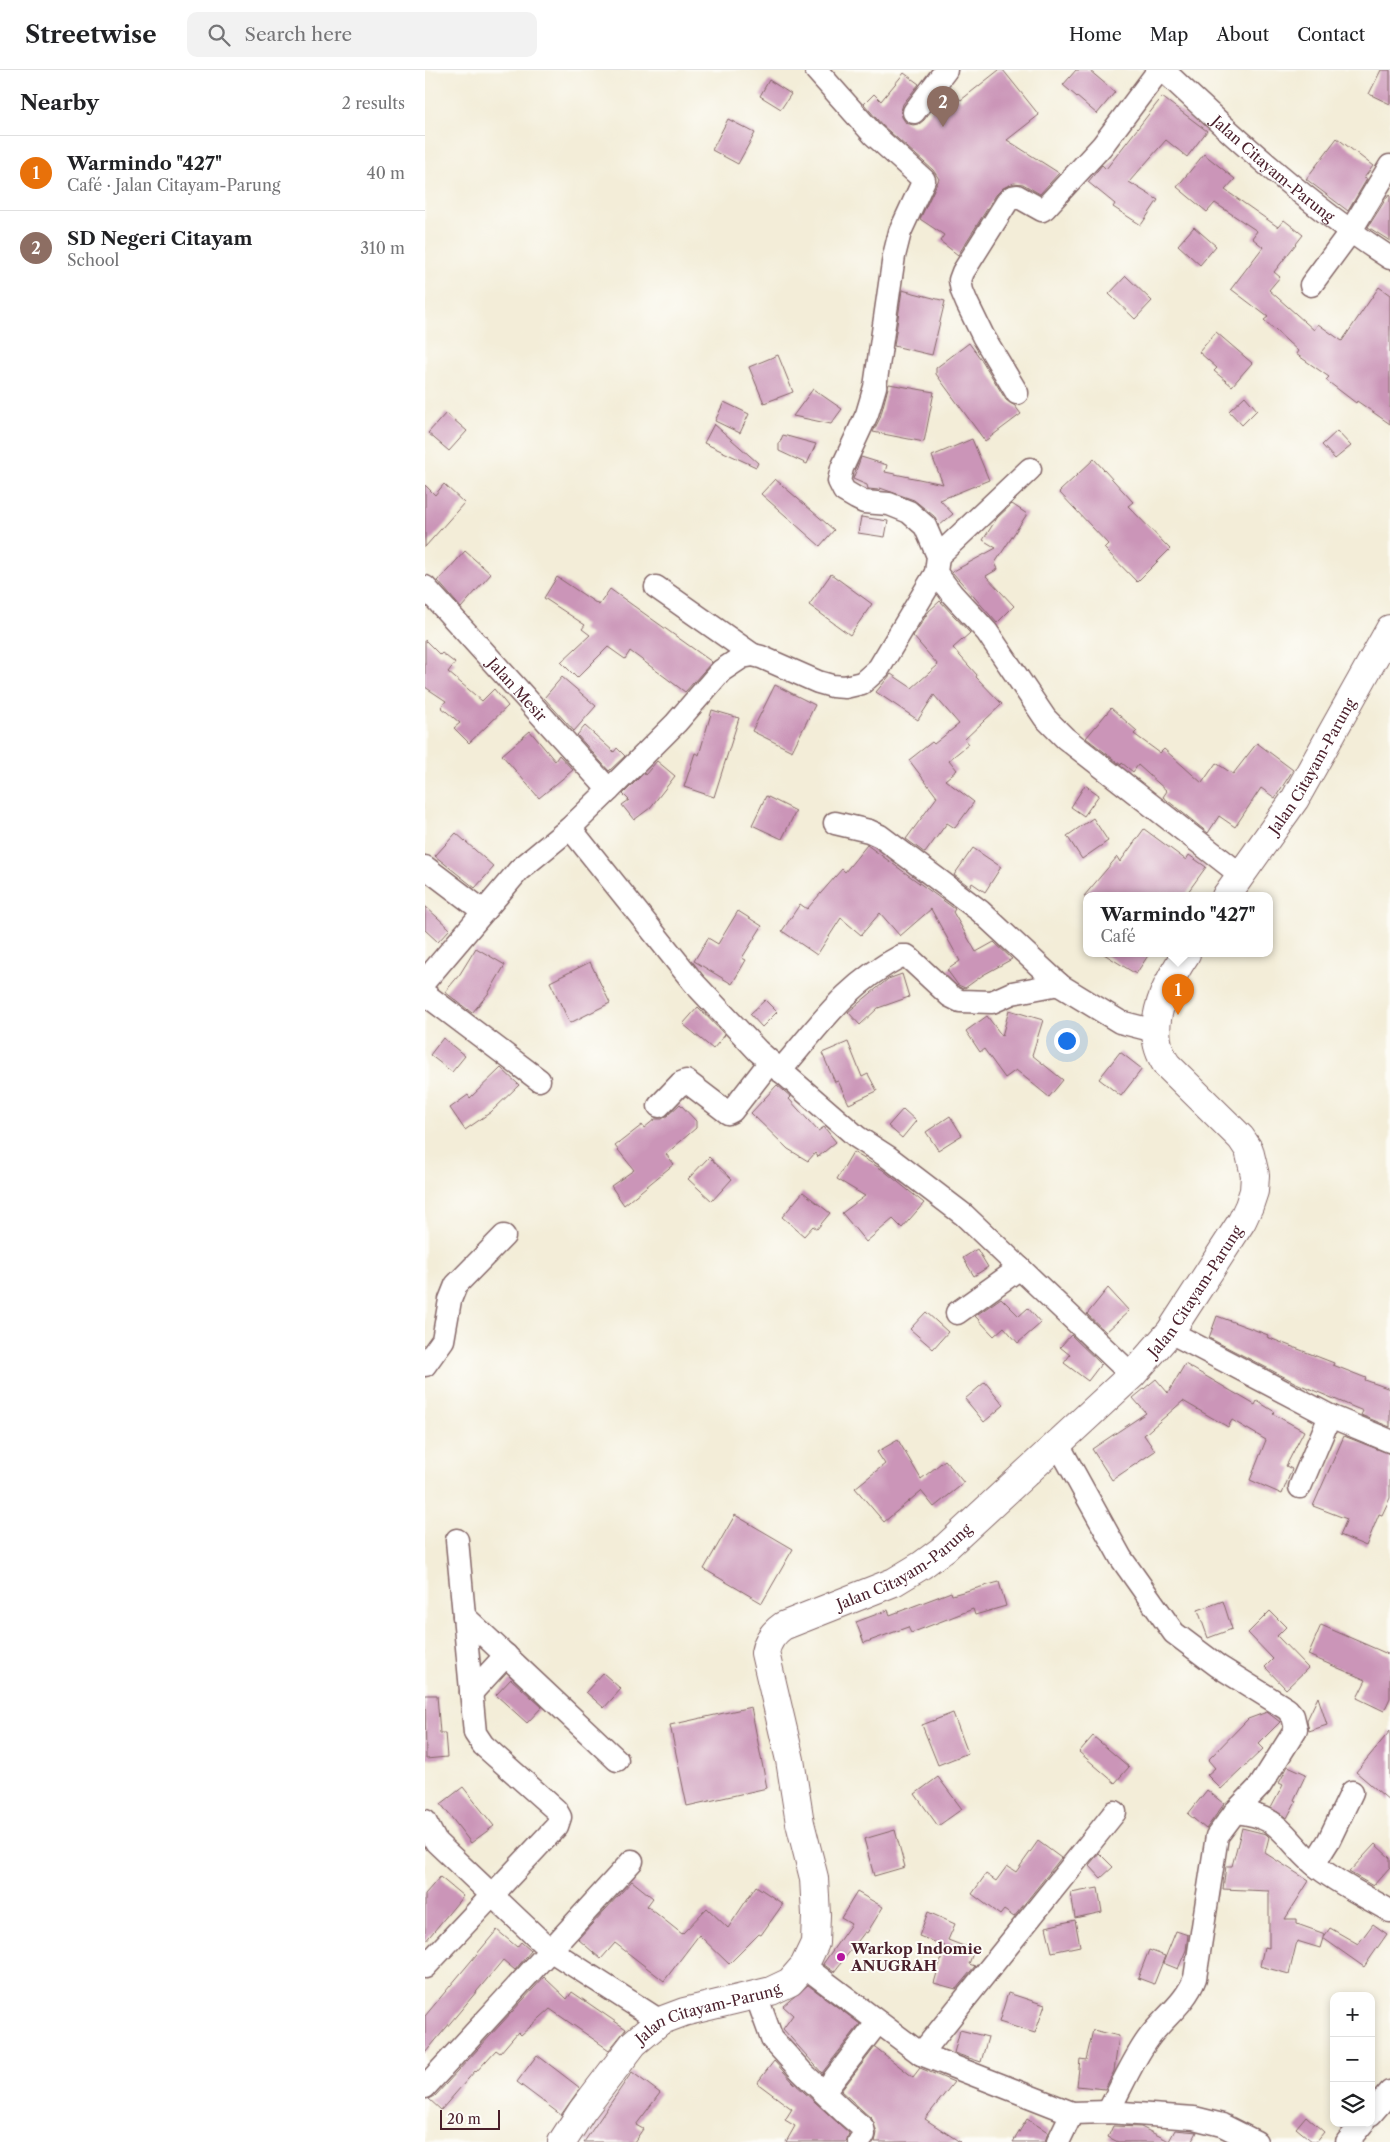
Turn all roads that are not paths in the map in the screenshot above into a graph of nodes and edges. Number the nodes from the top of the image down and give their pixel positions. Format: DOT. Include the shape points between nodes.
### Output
graph roads {
  1 [pos="816,70"];
  2 [pos="946,70"];
  3 [pos="1159,70"];
  4 [pos="1163,70"];
  5 [pos="914,112"];
  6 [pos="1390,166"];
  7 [pos="1350,232"];
  8 [pos="1390,258"];
  9 [pos="1311,285"];
  10 [pos="1017,393"];
  11 [pos="1030,469"];
  12 [pos="937,564"];
  13 [pos="656,587"];
  14 [pos="425,588"];
  15 [pos="1390,630"];
  16 [pos="753,655"];
  17 [pos="609,790"];
  18 [pos="835,823"];
  19 [pos="570,828"];
  20 [pos="425,867"];
  21 [pos="1233,886"];
  22 [pos="483,911"];
  23 [pos="1184,957"];
  24 [pos="425,981"];
  25 [pos="1059,984"];
  26 [pos="425,994"];
  27 [pos="1155,1031"];
  28 [pos="775,1067"];
  29 [pos="539,1080"];
  30 [pos="659,1106"];
  31 [pos="504,1236"];
  32 [pos="1019,1268"];
  33 [pos="957,1313"];
  34 [pos="1170,1332"];
  35 [pos="425,1365"];
  36 [pos="1132,1375"];
  37 [pos="1330,1416"];
  38 [pos="1390,1441"];
  39 [pos="1059,1444"];
  40 [pos="1300,1488"];
  41 [pos="457,1540"];
  42 [pos="464,1616"];
  43 [pos="506,1655"];
  44 [pos="471,1693"];
  45 [pos="617,1760"];
  46 [pos="1352,1792"];
  47 [pos="1115,1812"];
  48 [pos="1235,1812"];
  49 [pos="425,1821"];
  50 [pos="430,1848"];
  51 [pos="632,1861"];
  52 [pos="1314,1864"];
  53 [pos="491,1894"];
  54 [pos="1390,1911"];
  55 [pos="550,1950"];
  56 [pos="804,1966"];
  57 [pos="425,1967"];
  58 [pos="756,1995"];
  59 [pos="660,2022"];
  60 [pos="878,2022"];
  61 [pos="921,2054"];
  62 [pos="425,2087"];
  63 [pos="824,2092"];
  64 [pos="1390,2092"];
  65 [pos="1375,2109"];
  66 [pos="1108,2112"];
  67 [pos="1072,2113"];
  68 [pos="1360,2127"];
  69 [pos="562,2142"];
  70 [pos="859,2142"];
  71 [pos="1058,2142"];
  72 [pos="1257,2142"];
  73 [pos="1347,2142"];
  1 -- 12 [label="street" via="873,134 924,180 900,232 894,256 875,387 839,481 844,491 864,502 889,504 909,512 925,526"];
  2 -- 5 [label="street"];
  3 -- 10 [label="street" via="1101,146 1045,208 1037,208 1017,196 1007,202 963,272 960,280 967,303"];
  4 -- 7 [label="street, Jalan Citayam-Parung" via="1216,120"];
  6 -- 7 [label="street"];
  7 -- 8 [label="street, Jalan Citayam-Parung"];
  7 -- 9 [label="street"];
  11 -- 12 [label="street"];
  12 -- 16 [label="street" via="883,662 862,683 833,686"];
  12 -- 21 [label="street" via="952,594 987,632 1045,718"];
  13 -- 16 [label="street"];
  14 -- 17 [label="street, Jalan Mesir"];
  15 -- 21 [label="street, Jalan Citayam-Parung" via="1295,799"];
  16 -- 17 [label="street" via="742,657 721,671 676,723"];
  17 -- 19 [label="street"];
  18 -- 25 [label="street" via="880,836 980,910"];
  19 -- 22 [label="street" via="519,870"];
  19 -- 28 [label="street" via="694,983"];
  20 -- 22 [label="street"];
  22 -- 24 [label="street"];
  23 -- 27 [label="street, Jalan Citayam-Parung" via="1166,988"];
  25 -- 27 [label="street" via="1120,1022"];
  25 -- 28 [label="street" via="1012,993 992,1002 960,1001 950,996 907,956 901,956 870,974"];
  26 -- 29 [label="street"];
  27 -- 34 [label="street, Jalan Citayam-Parung" via="1160,1054 1167,1065 1241,1138 1249,1150 1255,1175 1255,1191 1242,1221"];
  28 -- 30 [label="street" via="728,1113 686,1081"];
  28 -- 32 [label="street" via="857,1137 964,1215"];
  31 -- 35 [label="street" via="456,1285 443,1340"];
  32 -- 33 [label="street"];
  32 -- 36 [label="street"];
  34 -- 36 [label="street, Jalan Citayam-Parung"];
  34 -- 37 [label="street"];
  36 -- 39 [label="street, Jalan Citayam-Parung"];
  37 -- 38 [label="street"];
  37 -- 40 [label="street"];
  39 -- 48 [label="street" via="1121,1558 1174,1633 1293,1716 1296,1729 1292,1738 1260,1786"];
  39 -- 56 [label="street, Jalan Citayam-Parung" via="922,1565 894,1582 783,1626 766,1646 800,1823 814,1878 815,1943"];
  41 -- 42 [label="street"];
  42 -- 43 [label="street"];
  42 -- 44 [label="street"];
  43 -- 44 [label="street"];
  43 -- 45 [label="street"];
  44 -- 53 [label="street" via="478,1739 557,1810 560,1817 557,1826"];
  46 -- 52 [label="street"];
  47 -- 61 [label="street"];
  48 -- 52 [label="street" via="1254,1813 1279,1826"];
  48 -- 66 [label="street" via="1217,1836 1191,1988 1148,2039"];
  49 -- 50 [label="street"];
  50 -- 53 [label="street"];
  51 -- 55 [label="street"];
  52 -- 54 [label="street"];
  53 -- 55 [label="street"];
  53 -- 57 [label="street"];
  55 -- 59 [label="street"];
  55 -- 62 [label="street"];
  56 -- 58 [label="street, Jalan Citayam-Parung" via="789,1982"];
  56 -- 60 [label="street"];
  58 -- 59 [label="street, Jalan Citayam-Parung" via="683,2012"];
  58 -- 63 [label="street" via="772,2039"];
  59 -- 69 [label="street, Jalan Citayam-Parung" via="634,2043"];
  60 -- 61 [label="street"];
  60 -- 63 [label="street"];
  61 -- 67 [label="street"];
  63 -- 70 [label="street" via="863,2128 864,2135"];
  64 -- 65 [label="street"];
  66 -- 67 [label="street"];
  66 -- 72 [label="street" via="1195,2118 1222,2125"];
  67 -- 71 [label="street"];
  68 -- 73 [label="street"];
}
